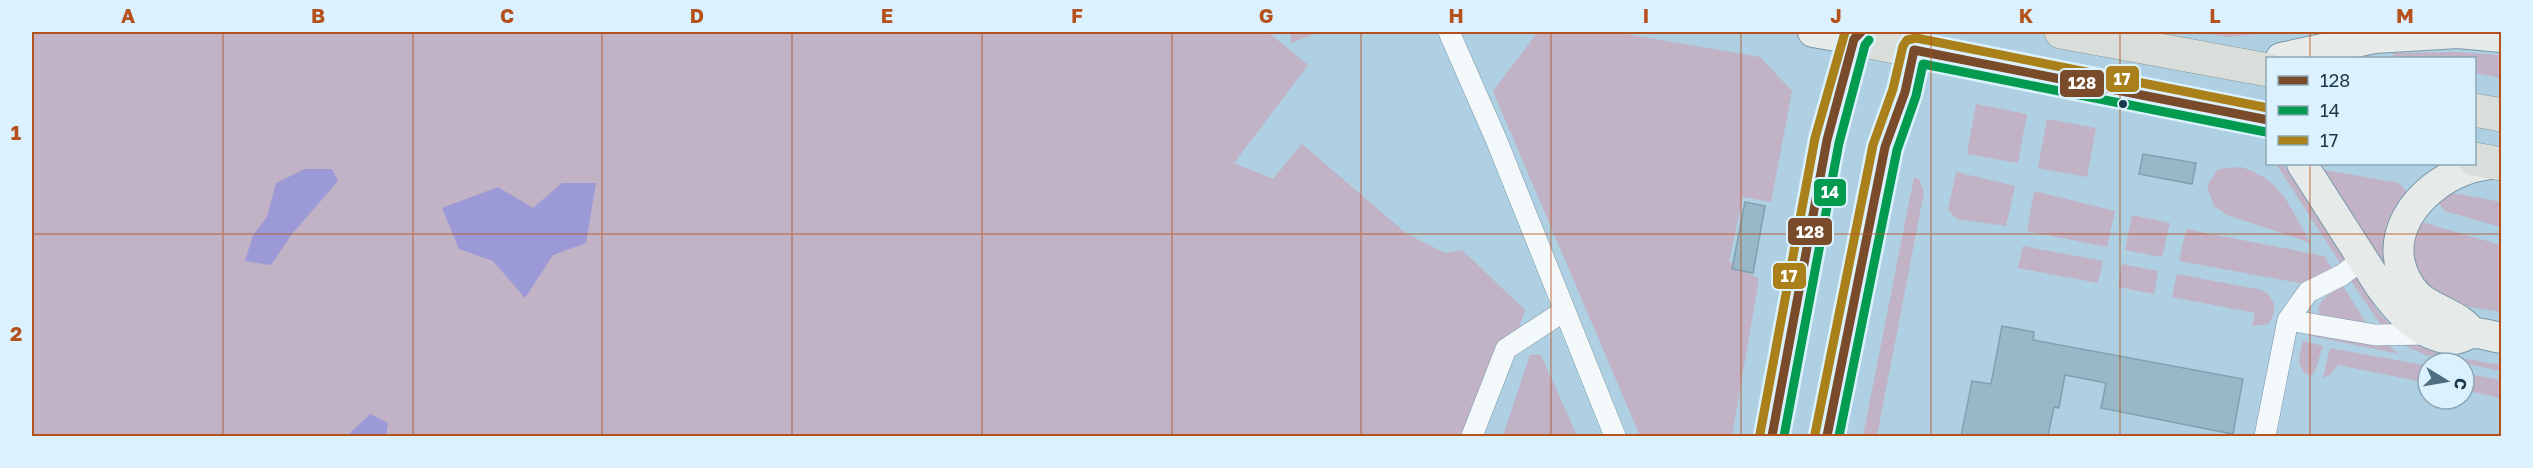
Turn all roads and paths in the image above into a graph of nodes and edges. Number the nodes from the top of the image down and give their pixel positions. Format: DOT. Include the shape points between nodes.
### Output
graph roads {
  1 [pos="1449,32"];
  2 [pos="1813,32"];
  3 [pos="2061,32"];
  4 [pos="1857,35"];
  5 [pos="2502,37"];
  6 [pos="1911,41"];
  7 [pos="2286,57"];
  8 [pos="2260,66"];
  9 [pos="2476,110"];
  10 [pos="2502,115"];
  11 [pos="2266,121"];
  12 [pos="2491,162"];
  13 [pos="2303,165"];
  14 [pos="2363,259"];
  15 [pos="1564,311"];
  16 [pos="2288,320"];
  17 [pos="2427,334"];
  18 [pos="2487,336"];
  19 [pos="1472,436"];
  20 [pos="1615,436"];
  21 [pos="1772,436"];
  22 [pos="1827,436"];
  23 [pos="2265,436"];
  1 -- 15 [label="street"];
  2 -- 4 [label="street"];
  3 -- 8 [label="main road"];
  4 -- 6 [label="main road"];
  4 -- 21 [label="main road" via="1827,140"];
  5 -- 7 [label="street" via="2458,33 2374,38"];
  6 -- 11 [label="main road"];
  6 -- 22 [label="main road" via="1905,92 1885,147"];
  9 -- 10 [label="main road"];
  12 -- 18 [label="street" via="2465,170 2418,199 2402,227 2398,250 2411,288 2428,305"];
  13 -- 14 [label="street"];
  14 -- 16 [label="street" via="2308,292"];
  14 -- 17 [label="street" via="2393,304"];
  15 -- 19 [label="street" via="1506,349"];
  15 -- 20 [label="street"];
  16 -- 17 [label="street" via="2375,335"];
  16 -- 23 [label="street"];
  17 -- 18 [label="street" via="2455,340"];
}
